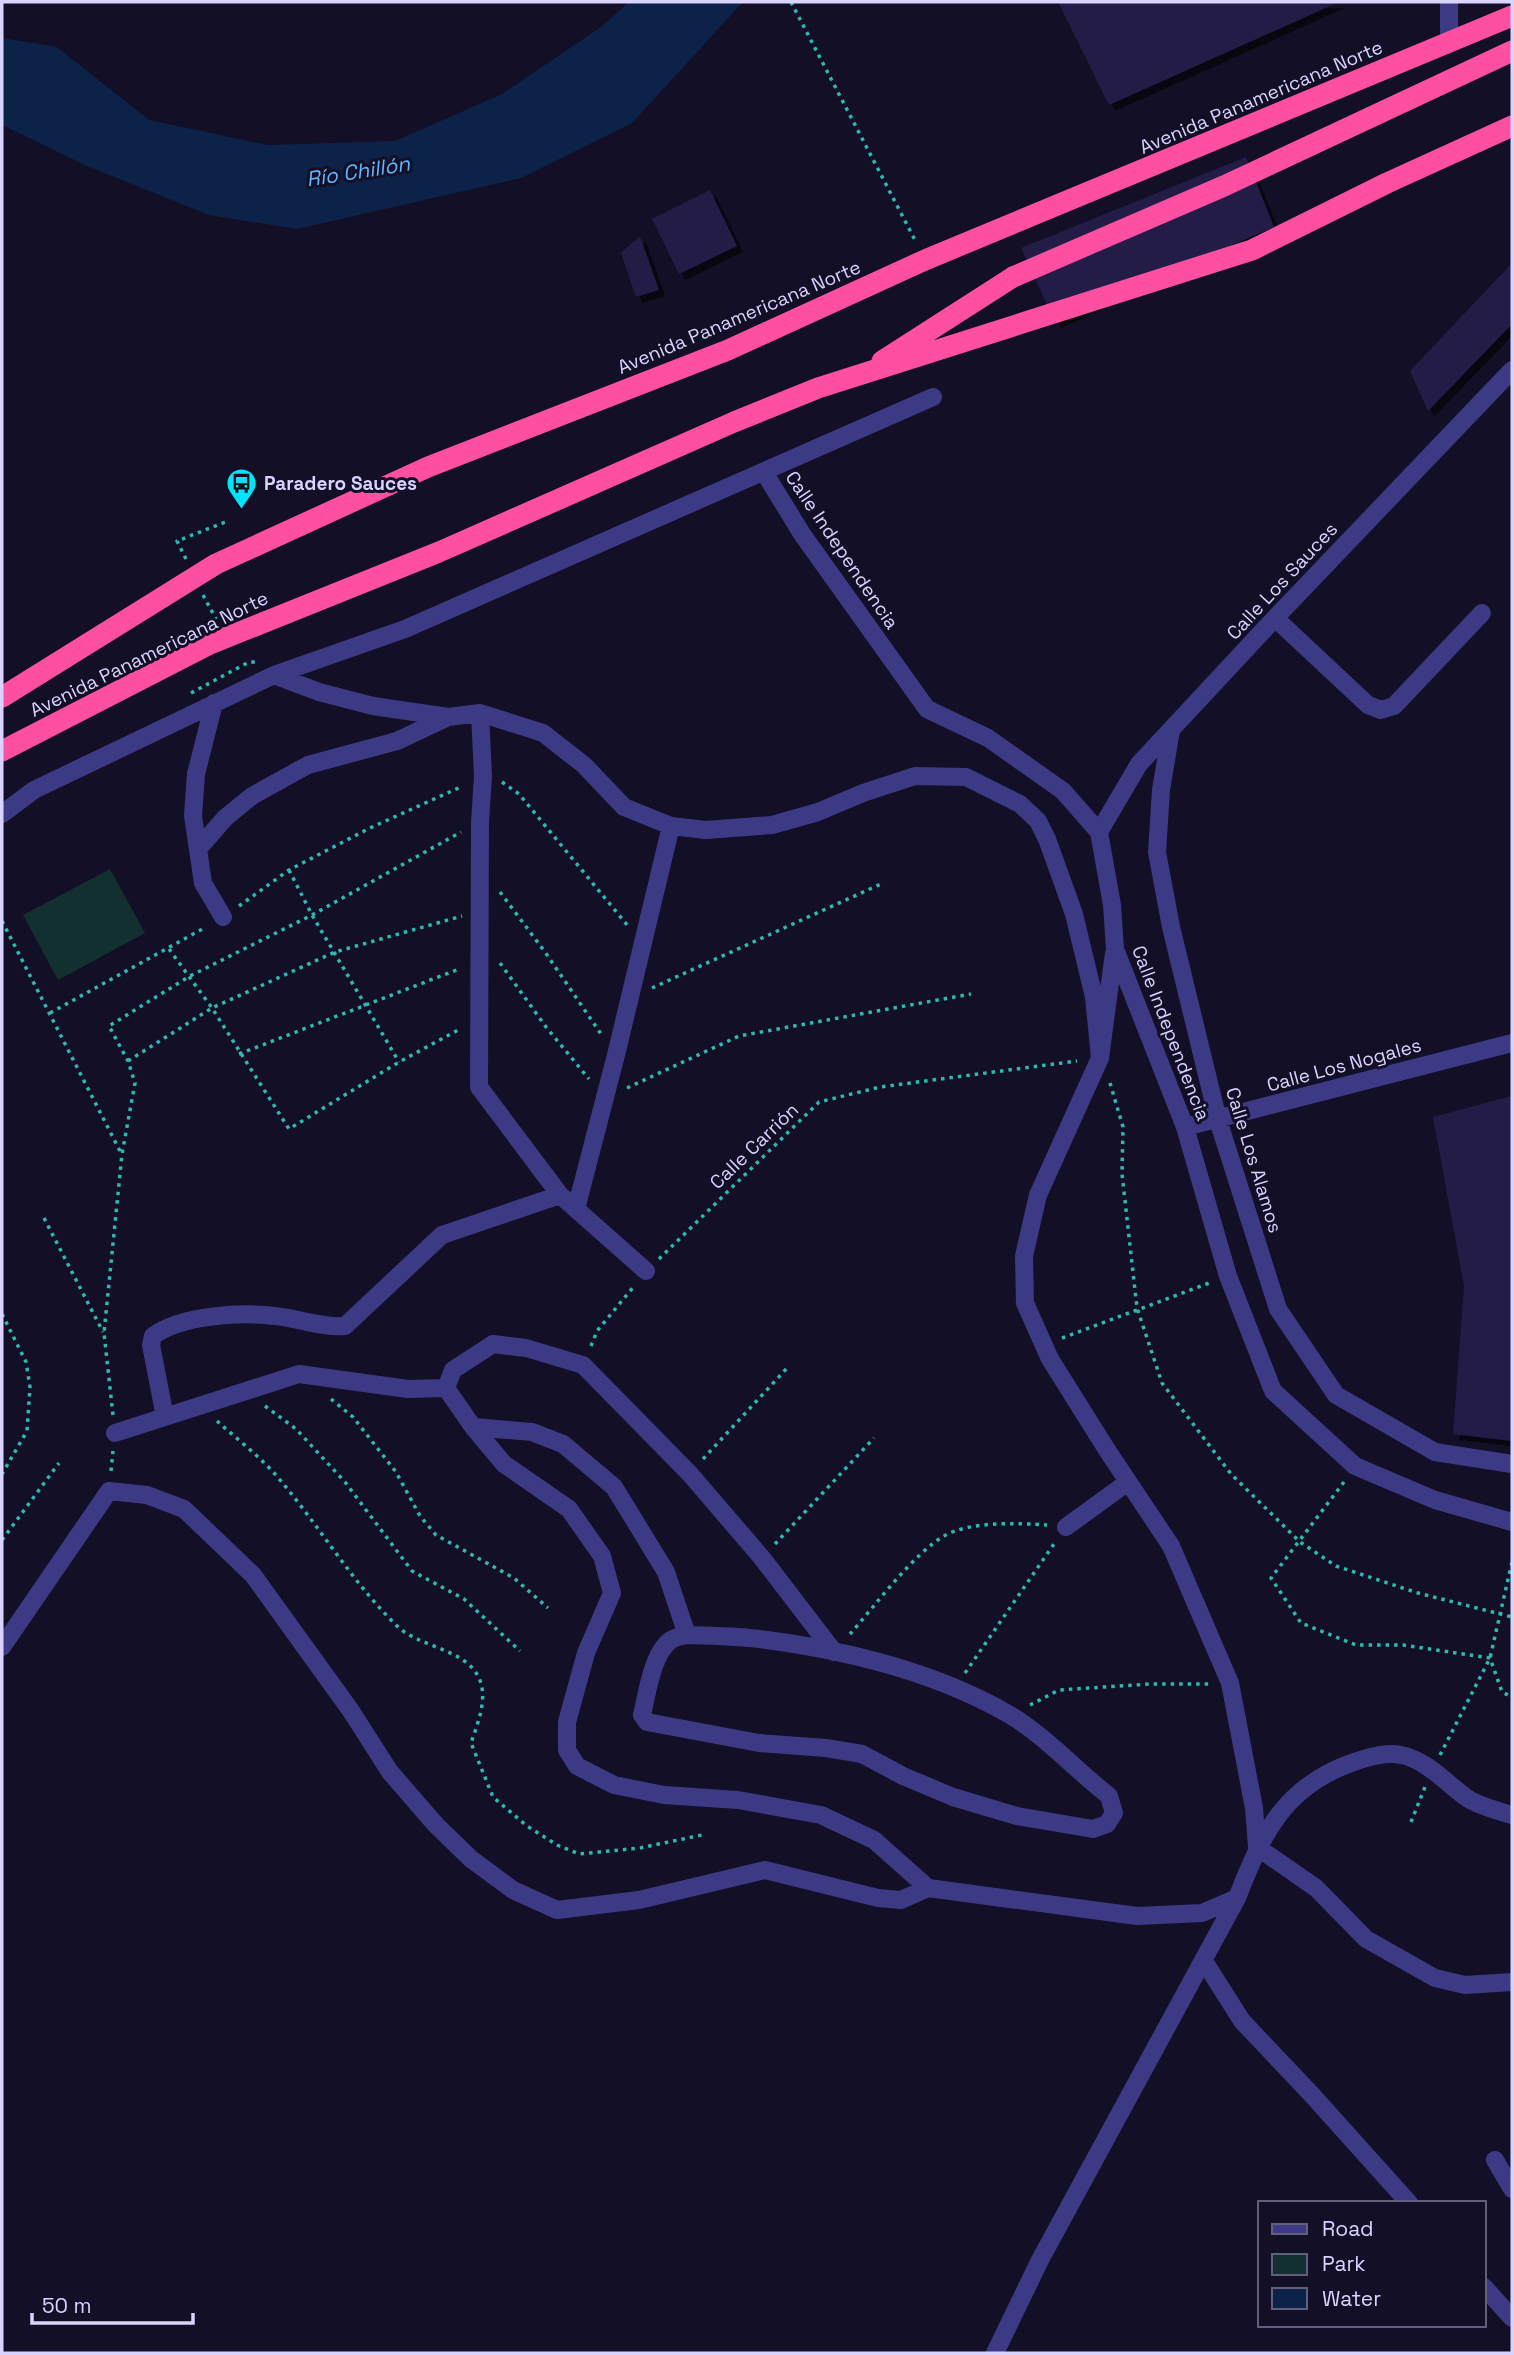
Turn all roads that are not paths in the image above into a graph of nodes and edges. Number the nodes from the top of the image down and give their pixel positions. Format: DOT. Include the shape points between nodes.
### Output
graph roads {
  1 [pos="1449,2"];
  2 [pos="1512,16"];
  3 [pos="1450,43"];
  4 [pos="1512,51"];
  5 [pos="1512,126"];
  6 [pos="1512,370"];
  7 [pos="860,375"];
  8 [pos="933,397"];
  9 [pos="764,472"];
  10 [pos="1482,612"];
  11 [pos="1275,618"];
  12 [pos="274,675"];
  13 [pos="2,697"];
  14 [pos="214,703"];
  15 [pos="480,713"];
  16 [pos="449,717"];
  17 [pos="1171,730"];
  18 [pos="2,751"];
  19 [pos="2,814"];
  20 [pos="671,826"];
  21 [pos="1099,832"];
  22 [pos="198,849"];
  23 [pos="223,917"];
  24 [pos="1115,949"];
  25 [pos="1512,1043"];
  26 [pos="1100,1058"];
  27 [pos="1218,1119"];
  28 [pos="1185,1127"];
  29 [pos="560,1195"];
  30 [pos="576,1209"];
  31 [pos="646,1271"];
  32 [pos="446,1388"];
  33 [pos="165,1417"];
  34 [pos="473,1427"];
  35 [pos="115,1433"];
  36 [pos="1512,1464"];
  37 [pos="1128,1482"];
  38 [pos="1512,1522"];
  39 [pos="1066,1527"];
  40 [pos="687,1635"];
  41 [pos="2,1647"];
  42 [pos="834,1652"];
  43 [pos="1512,1815"];
  44 [pos="1258,1847"];
  45 [pos="928,1888"];
  46 [pos="1237,1898"];
  47 [pos="1204,1961"];
  48 [pos="1512,1982"];
  49 [pos="1495,2160"];
  50 [pos="1512,2189"];
  51 [pos="1407,2201"];
  52 [pos="1486,2289"];
  53 [pos="1512,2318"];
  54 [pos="995,2353"];
  1 -- 3 [label="street"];
  2 -- 3 [label="highway, Avenida Panamericana Norte"];
  3 -- 13 [label="highway, Avenida Panamericana Norte" via="925,260 728,350 428,467 216,564"];
  4 -- 7 [label="highway, Avenida Panamericana Norte" via="1224,186 1013,277"];
  5 -- 7 [label="highway, Avenida Panamericana Norte" via="1252,250"];
  6 -- 11 [label="street, Calle Los Sauces"];
  7 -- 18 [label="highway, Avenida Panamericana Norte" via="745,418 439,552 210,645"];
  8 -- 9 [label="street, Calle Independencia"];
  9 -- 12 [label="street" via="404,629"];
  9 -- 21 [label="street, Calle Independencia" via="802,534 927,709 988,738 1063,791"];
  10 -- 11 [label="street" via="1394,706 1381,710 1368,705"];
  11 -- 17 [label="street, Calle Los Sauces"];
  12 -- 14 [label="street"];
  12 -- 16 [label="street" via="373,706"];
  14 -- 19 [label="street" via="34,790"];
  14 -- 22 [label="street" via="195,774 193,816"];
  15 -- 16 [label="street"];
  15 -- 20 [label="street" via="543,733 584,765 625,807"];
  15 -- 29 [label="street" via="479,1087"];
  16 -- 22 [label="street" via="397,741 308,765 252,796"];
  17 -- 21 [label="street, Calle Los Sauces" via="1139,764"];
  17 -- 27 [label="street, Calle Los Alamos" via="1157,852"];
  20 -- 26 [label="street" via="706,830 772,825 915,776 966,778 1020,804 1038,821 1047,839 1074,914 1094,998"];
  20 -- 30 [label="street"];
  21 -- 24 [label="street, Calle Independencia"];
  22 -- 23 [label="street" via="202,883"];
  24 -- 26 [label="street"];
  24 -- 28 [label="street, Calle Independencia"];
  25 -- 27 [label="street, Calle Los Nogales"];
  26 -- 37 [label="street" via="1038,1195 1024,1256 1024,1303 1049,1359"];
  27 -- 28 [label="street, Calle Los Nogales"];
  27 -- 36 [label="street, Calle Los Alamos" via="1278,1310 1336,1395 1434,1452"];
  28 -- 38 [label="street, Calle Independencia" via="1228,1276 1273,1391 1355,1466 1435,1500"];
  29 -- 30 [label="street"];
  29 -- 33 [label="street" via="442,1235 345,1326 229,1315 159,1331 151,1345"];
  30 -- 31 [label="street"];
  32 -- 33 [label="street" via="408,1389 299,1374"];
  32 -- 34 [label="street"];
  32 -- 42 [label="street" via="453,1370 493,1344 526,1348 583,1365 690,1474"];
  33 -- 35 [label="street"];
  34 -- 40 [label="street" via="532,1432 563,1444 614,1487 666,1572"];
  34 -- 45 [label="street" via="504,1464 569,1509 602,1556 612,1593 586,1653 567,1722 568,1750 577,1766 614,1785 821,1815 874,1840"];
  37 -- 39 [label="street"];
  37 -- 44 [label="street" via="1171,1546 1230,1684"];
  40 -- 42 [label="street" via="766,1639"];
  40 -- 42 [label="street" via="672,1639 661,1650 642,1716 647,1722 759,1743 862,1754 953,1797 1017,1816 1093,1829 1107,1824 1114,1813 1109,1796 1010,1715 927,1676"];
  41 -- 45 [label="street" via="109,1490 147,1495 184,1509 253,1574 390,1772 436,1825 513,1891 557,1910 639,1900 765,1870 877,1898 901,1900"];
  43 -- 44 [label="street" via="1470,1800 1433,1770 1402,1755 1375,1755 1316,1780 1288,1802"];
  44 -- 46 [label="street"];
  44 -- 48 [label="street" via="1316,1888 1366,1939 1435,1978 1465,1985"];
  45 -- 46 [label="street" via="1137,1916 1202,1913"];
  46 -- 47 [label="street"];
  47 -- 51 [label="street" via="1242,2021"];
  47 -- 54 [label="street"];
  49 -- 50 [label="street"];
  52 -- 53 [label="street"];
}
